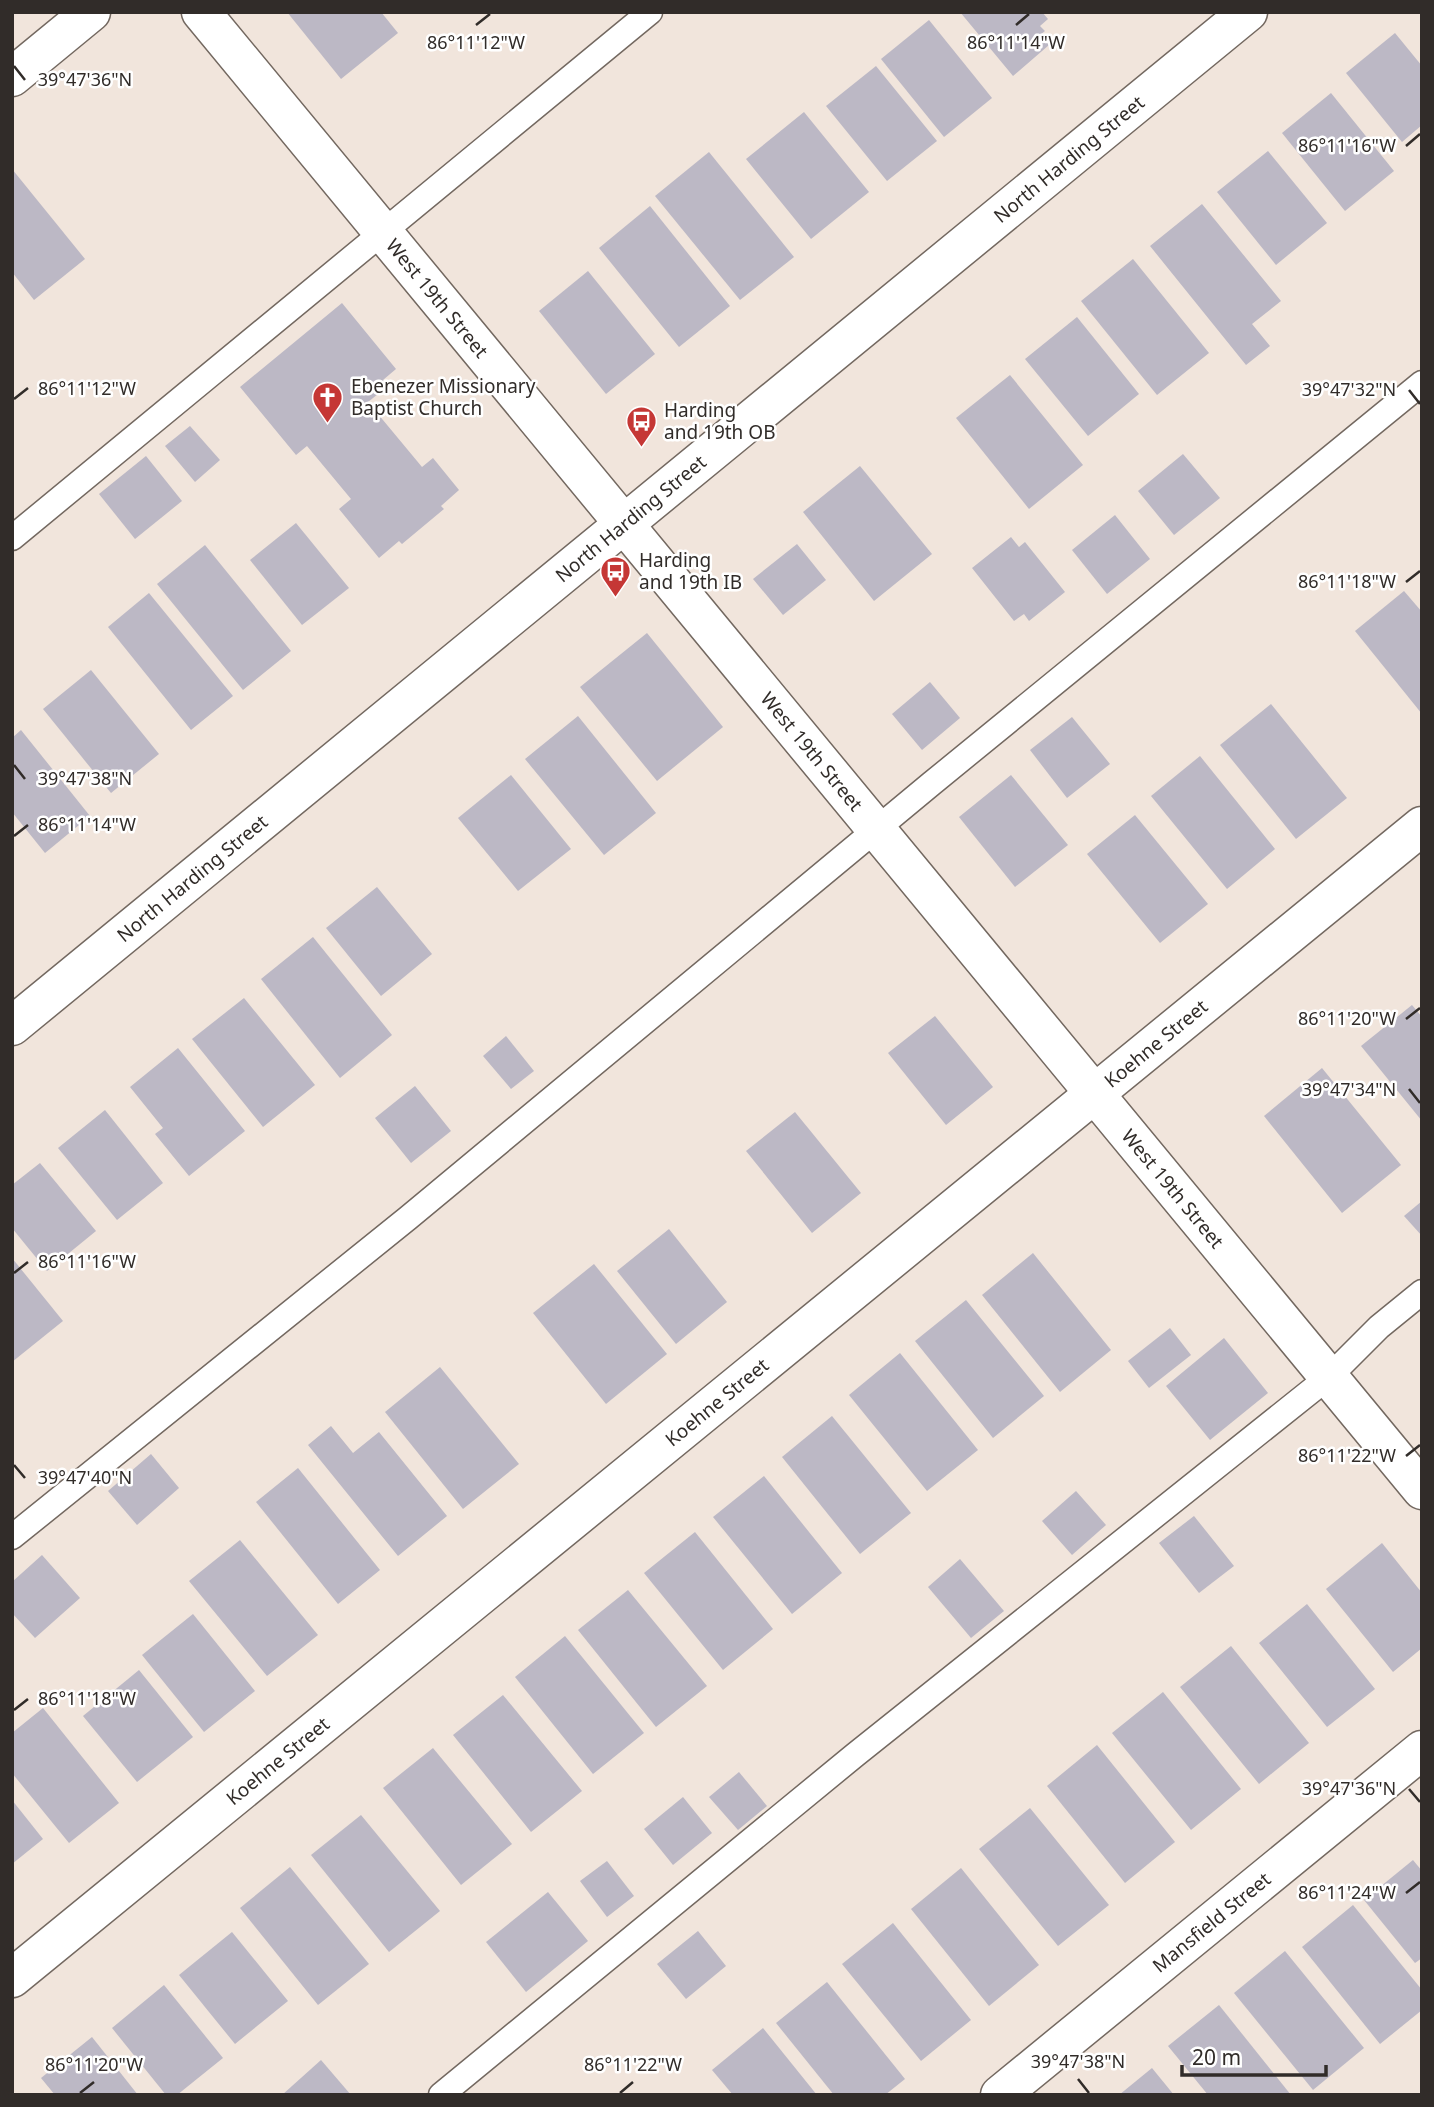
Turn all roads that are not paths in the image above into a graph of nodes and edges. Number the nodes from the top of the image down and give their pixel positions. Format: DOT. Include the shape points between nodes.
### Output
graph roads {
  1 [pos="91,12"];
  2 [pos="201,12"];
  3 [pos="650,12"];
  4 [pos="1248,12"];
  5 [pos="12,77"];
  6 [pos="383,233"];
  7 [pos="1422,383"];
  8 [pos="623,524"];
  9 [pos="12,538"];
  10 [pos="1422,825"];
  11 [pos="876,830"];
  12 [pos="12,1026"];
  13 [pos="1094,1094"];
  14 [pos="1422,1292"];
  15 [pos="1329,1377"];
  16 [pos="1422,1490"];
  17 [pos="12,1537"];
  18 [pos="1422,1750"];
  19 [pos="12,1978"];
  20 [pos="442,2095"];
  21 [pos="1000,2095"];
  1 -- 5 [label="street"];
  2 -- 6 [label="street, West 19th Street"];
  3 -- 6 [label="lane"];
  4 -- 8 [label="street, North Harding Street"];
  6 -- 8 [label="street, West 19th Street"];
  6 -- 9 [label="lane"];
  7 -- 11 [label="lane"];
  8 -- 11 [label="street, West 19th Street"];
  8 -- 12 [label="street, North Harding Street"];
  10 -- 13 [label="street, Koehne Street"];
  11 -- 13 [label="street, West 19th Street"];
  11 -- 17 [label="lane" via="408,1218"];
  13 -- 15 [label="street, West 19th Street"];
  13 -- 19 [label="street, Koehne Street"];
  14 -- 15 [label="lane"];
  15 -- 16 [label="street, West 19th Street"];
  15 -- 20 [label="lane" via="855,1755"];
  18 -- 21 [label="street, Mansfield Street"];
}
